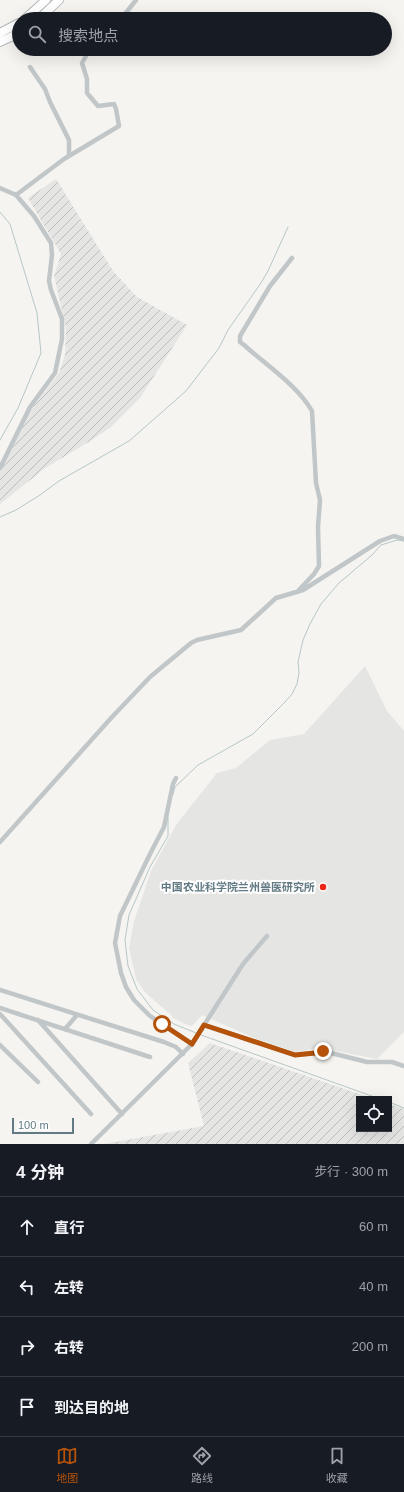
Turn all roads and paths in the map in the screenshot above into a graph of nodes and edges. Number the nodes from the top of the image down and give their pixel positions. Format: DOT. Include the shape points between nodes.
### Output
graph roads {
  1 [pos="46,0"];
  2 [pos="59,0"];
  3 [pos="136,0"];
  4 [pos="33,12"];
  5 [pos="46,12"];
  6 [pos="127,12"];
  7 [pos="12,27"];
  8 [pos="0,33"];
  9 [pos="12,36"];
  10 [pos="0,42"];
  11 [pos="86,56"];
  12 [pos="30,67"];
  13 [pos="69,156"];
  14 [pos="0,188"];
  15 [pos="16,195"];
  16 [pos="292,258"];
  17 [pos="0,468"];
  18 [pos="404,539"];
  19 [pos="297,592"];
  20 [pos="176,778"];
  21 [pos="0,842"];
  22 [pos="267,936"];
  23 [pos="0,990"];
  24 [pos="0,1008"];
  25 [pos="0,1014"];
  26 [pos="77,1015"];
  27 [pos="38,1020"];
  28 [pos="203,1027"];
  29 [pos="65,1029"];
  30 [pos="192,1044"];
  31 [pos="1,1049"];
  32 [pos="183,1054"];
  33 [pos="150,1057"];
  34 [pos="404,1066"];
  35 [pos="38,1082"];
  36 [pos="91,1114"];
  37 [pos="122,1114"];
  38 [pos="91,1144"];
  1 -- 4 [label="highway"];
  2 -- 5 [label="highway"];
  3 -- 6 [label="street"];
  7 -- 8 [label="highway"];
  9 -- 10 [label="highway"];
  11 -- 13 [label="street" via="82,64 87,79 87,93 98,106 114,104 119,126"];
  12 -- 13 [label="street" via="45,89 69,140"];
  13 -- 15 [label="street"];
  14 -- 15 [label="street"];
  15 -- 17 [label="street" via="34,216 51,244 49,281 62,318 62,339 55,373 30,407"];
  16 -- 19 [label="street" via="270,286 240,336 240,342 295,389 312,411 316,483 320,500 319,566"];
  18 -- 19 [label="street" via="394,536 380,541"];
  19 -- 21 [label="street" via="276,598 241,630 190,643 150,677"];
  20 -- 30 [label="street" via="164,827 123,910 118,922 115,943 121,973 134,1000 150,1016"];
  22 -- 28 [label="street" via="243,964"];
  23 -- 26 [label="street"];
  24 -- 27 [label="street"];
  25 -- 36 [label="street"];
  26 -- 29 [label="street"];
  26 -- 32 [label="street" via="164,1042"];
  27 -- 29 [label="street"];
  27 -- 37 [label="street"];
  28 -- 30 [label="street"];
  28 -- 34 [label="street" via="295,1055 323,1051 366,1062 392,1062"];
  29 -- 33 [label="street"];
  30 -- 32 [label="street"];
  31 -- 35 [label="street"];
  32 -- 37 [label="street"];
  37 -- 38 [label="street"];
}
